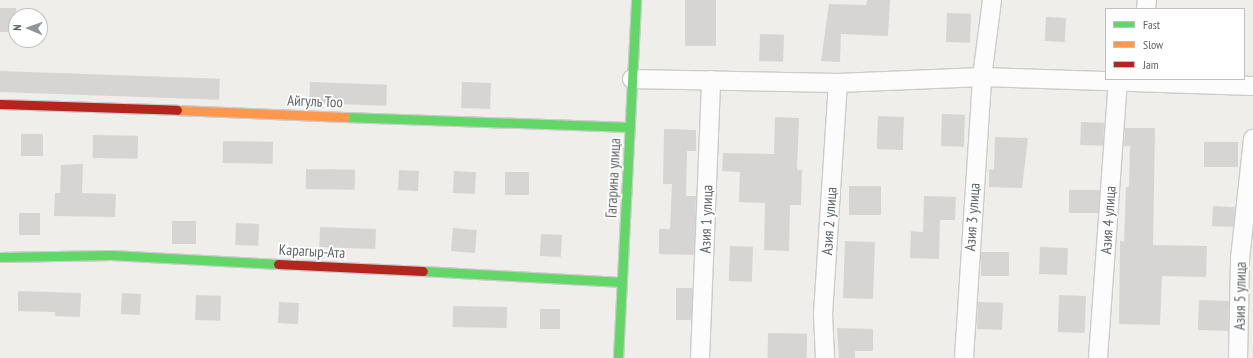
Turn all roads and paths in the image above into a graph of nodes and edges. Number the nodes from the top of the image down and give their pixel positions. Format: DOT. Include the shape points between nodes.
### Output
graph roads {
  1 [pos="636,0"];
  2 [pos="992,0"];
  3 [pos="982,77"];
  4 [pos="632,79"];
  5 [pos="711,80"];
  6 [pos="1118,81"];
  7 [pos="1138,81"];
  8 [pos="838,83"];
  9 [pos="1253,86"];
  10 [pos="0,104"];
  11 [pos="630,127"];
  12 [pos="1253,139"];
  13 [pos="0,257"];
  14 [pos="622,282"];
  15 [pos="618,358"];
  16 [pos="700,358"];
  17 [pos="825,358"];
  18 [pos="964,358"];
  19 [pos="1098,358"];
  20 [pos="1238,358"];
  1 -- 4 [label="street, Гагарина улица"];
  2 -- 3 [label="street, Азия 3 улица"];
  3 -- 6 [label="street"];
  3 -- 8 [label="street"];
  3 -- 18 [label="street, Азия 3 улица"];
  4 -- 5 [label="street"];
  4 -- 11 [label="street, Гагарина улица"];
  5 -- 8 [label="street"];
  5 -- 16 [label="street, Азия 1 улица"];
  6 -- 7 [label="street"];
  6 -- 19 [label="street, Азия 4 улица"];
  7 -- 9 [label="street"];
  8 -- 17 [label="street, Азия 2 улица" via="822,314"];
  10 -- 11 [label="street, Айгуль Тоо"];
  11 -- 14 [label="street, Гагарина улица"];
  12 -- 20 [label="street, Азия 5 улица" via="1240,259"];
  13 -- 14 [label="street, Карагыр-Ата" via="111,255"];
  14 -- 15 [label="street, Гагарина улица"];
}
